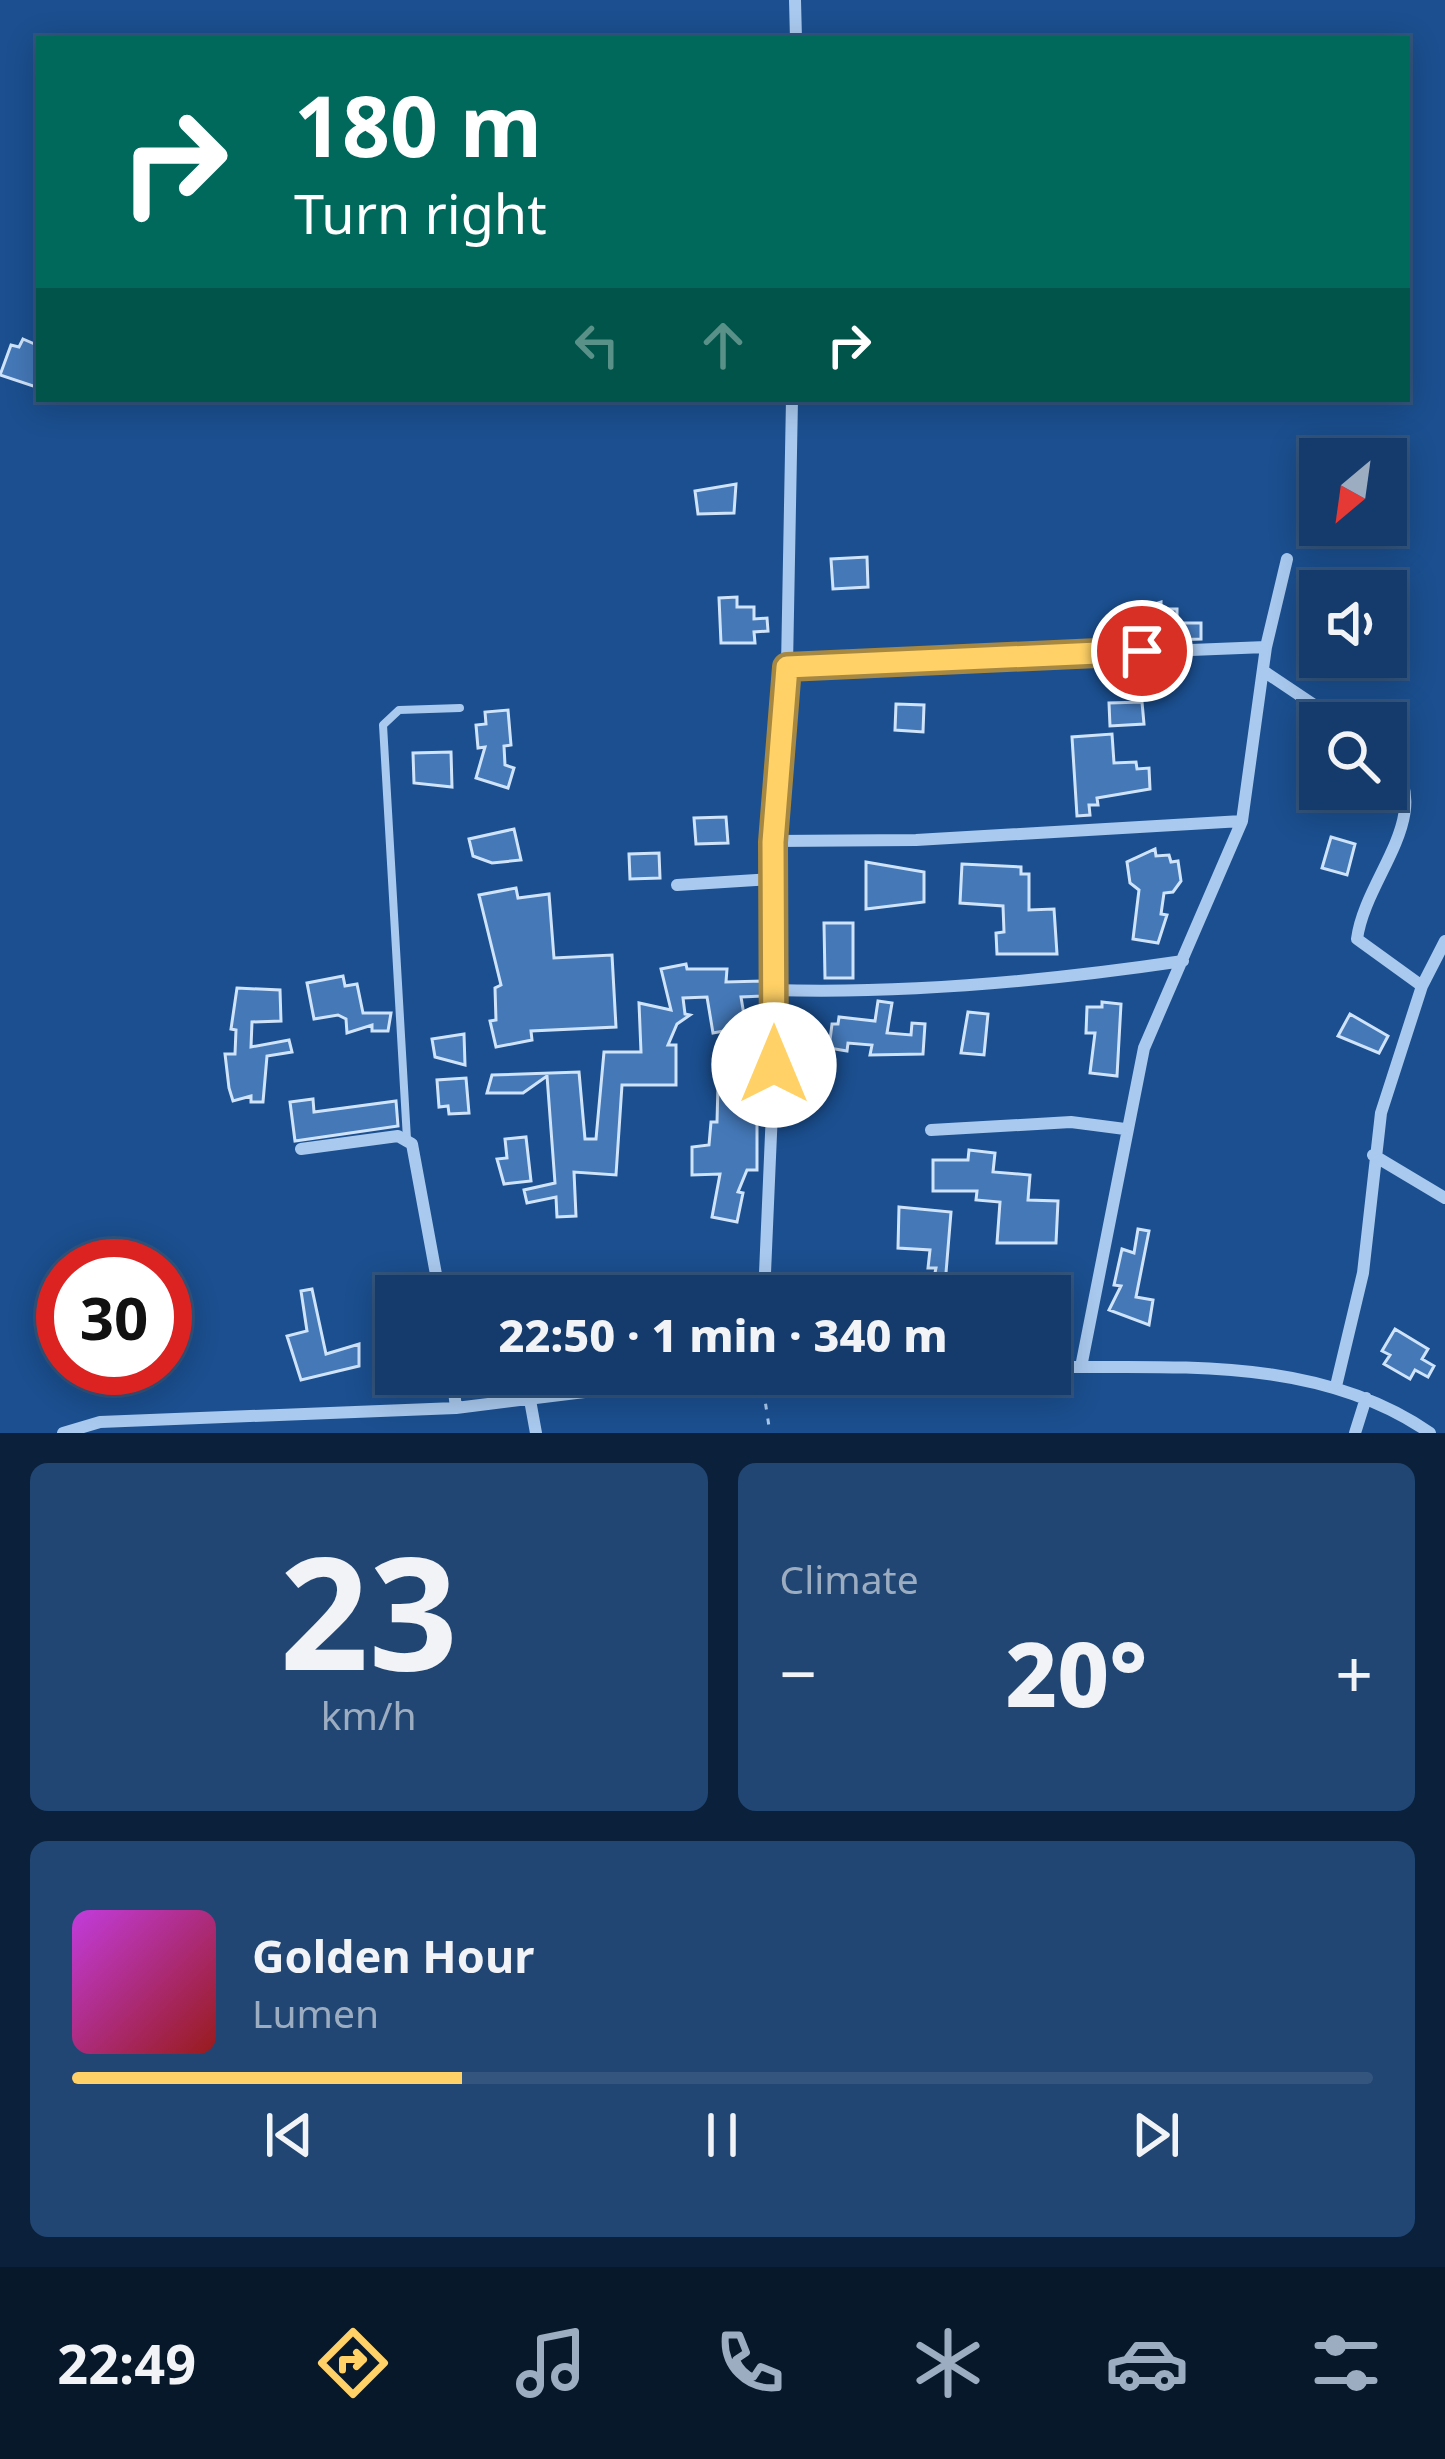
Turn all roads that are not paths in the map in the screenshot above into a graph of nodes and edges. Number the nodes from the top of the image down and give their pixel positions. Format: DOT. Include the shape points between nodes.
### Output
graph roads {
  1 [pos="795,0"];
  2 [pos="796,36"];
  3 [pos="792,402"];
  4 [pos="1287,559"];
  5 [pos="1266,647"];
  6 [pos="787,667"];
  7 [pos="1265,672"];
  8 [pos="1310,702"];
  9 [pos="460,708"];
  10 [pos="1407,802"];
  11 [pos="1242,821"];
  12 [pos="773,842"];
  13 [pos="773,879"];
  14 [pos="677,885"];
  15 [pos="1445,941"];
  16 [pos="1183,961"];
  17 [pos="1422,986"];
  18 [pos="773,990"];
  19 [pos="1125,1129"];
  20 [pos="931,1130"];
  21 [pos="407,1139"];
  22 [pos="301,1148"];
  23 [pos="1373,1154"];
  24 [pos="1445,1198"];
  25 [pos="436,1275"];
  26 [pos="765,1275"];
  27 [pos="1071,1367"];
  28 [pos="1082,1367"];
  29 [pos="1336,1386"];
  30 [pos="454,1395"];
  31 [pos="569,1395"];
  32 [pos="1366,1398"];
  33 [pos="530,1400"];
  34 [pos="456,1408"];
  35 [pos="63,1433"];
  36 [pos="536,1433"];
  37 [pos="1354,1433"];
  38 [pos="1430,1433"];
  1 -- 2 [label="street"];
  3 -- 6 [label="street"];
  4 -- 5 [label="street"];
  5 -- 6 [label="street"];
  5 -- 7 [label="street"];
  6 -- 12 [label="street"];
  7 -- 8 [label="street"];
  7 -- 11 [label="street"];
  9 -- 21 [label="lane" via="399,710 383,725"];
  10 -- 17 [label="street" via="1358,939"];
  11 -- 12 [label="street"];
  11 -- 16 [label="street"];
  12 -- 13 [label="street"];
  13 -- 14 [label="street"];
  13 -- 18 [label="street"];
  15 -- 17 [label="street"];
  16 -- 18 [label="street" via="1004,982"];
  16 -- 19 [label="street" via="1144,1048"];
  17 -- 23 [label="street"];
  18 -- 26 [label="street"];
  19 -- 20 [label="street" via="1071,1122"];
  19 -- 28 [label="street"];
  21 -- 22 [label="street"];
  21 -- 25 [label="street"];
  23 -- 24 [label="street"];
  23 -- 29 [label="street" via="1363,1273"];
  27 -- 28 [label="street"];
  28 -- 29 [label="street" via="1261,1372"];
  29 -- 32 [label="street"];
  30 -- 34 [label="street"];
  31 -- 33 [label="street"];
  32 -- 37 [label="street"];
  32 -- 38 [label="street"];
  33 -- 34 [label="street"];
  33 -- 36 [label="street"];
  34 -- 35 [label="street" via="100,1422"];
}
